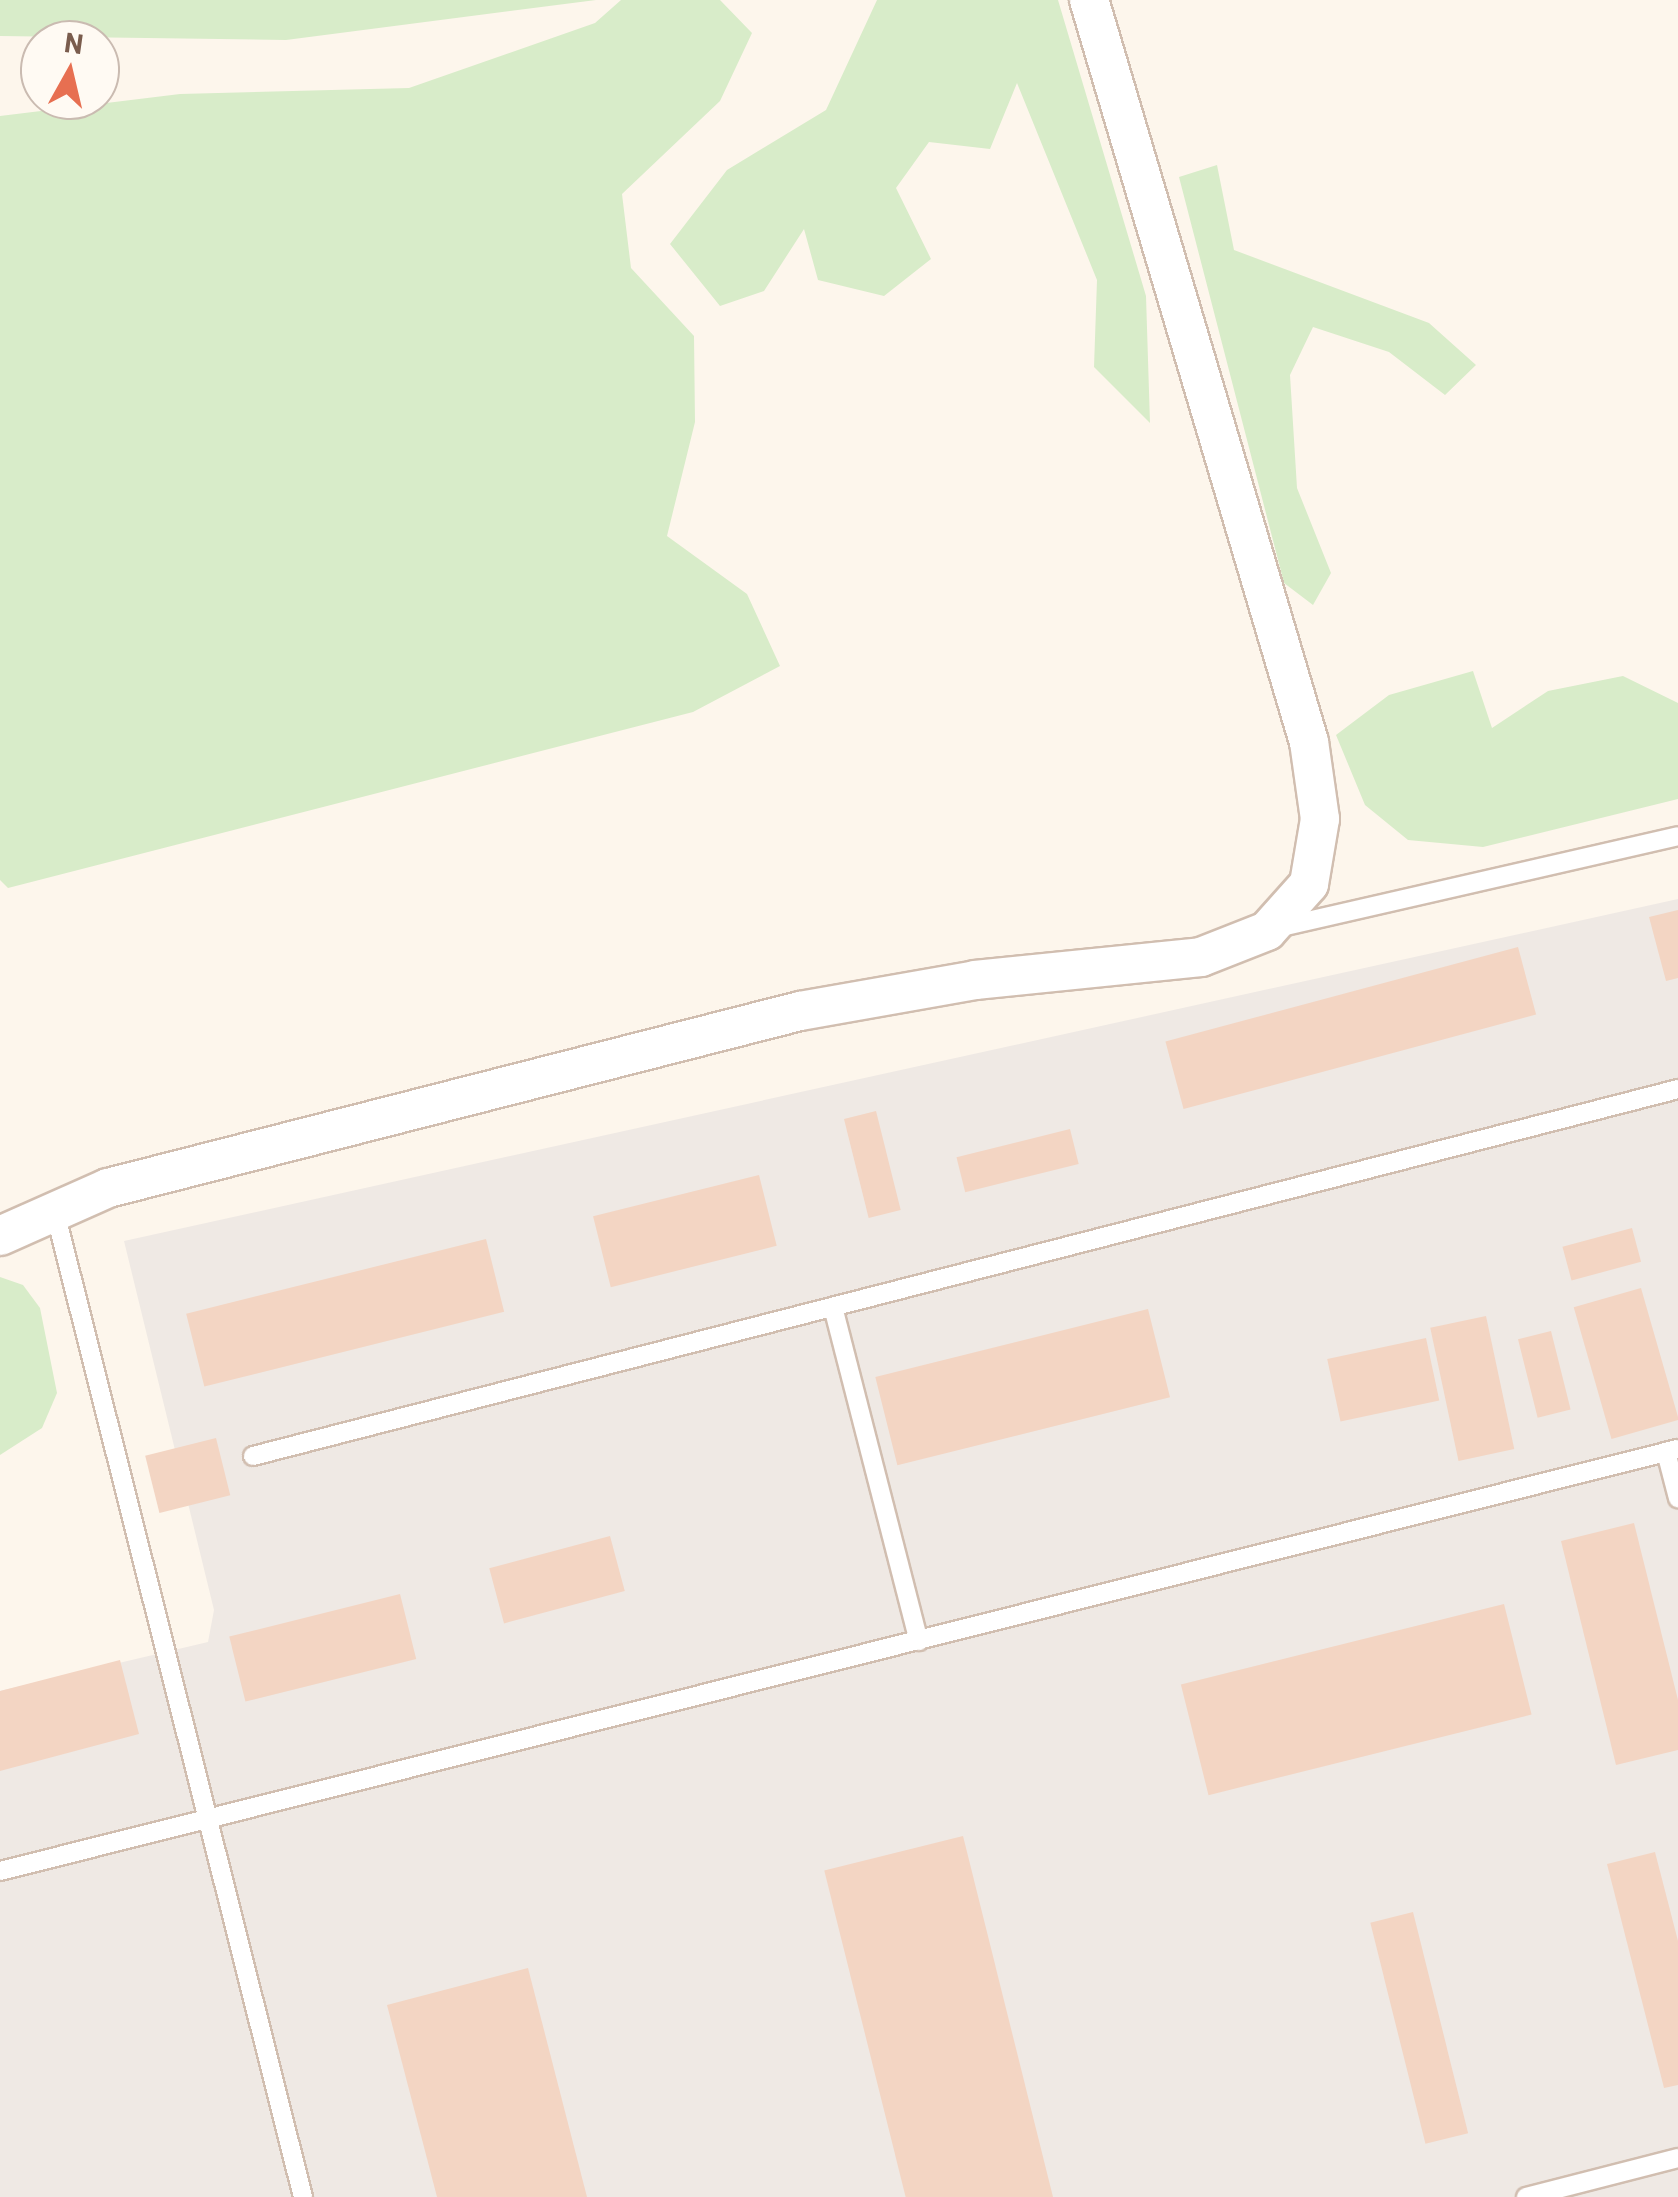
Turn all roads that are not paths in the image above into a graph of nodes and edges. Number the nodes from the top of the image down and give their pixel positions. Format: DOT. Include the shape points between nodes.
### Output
graph roads {
  1 [pos="1089,0"];
  2 [pos="1678,836"];
  3 [pos="1267,931"];
  4 [pos="1678,1090"];
  5 [pos="55,1212"];
  6 [pos="0,1236"];
  7 [pos="833,1307"];
  8 [pos="1672,1450"];
  9 [pos="253,1456"];
  10 [pos="1678,1498"];
  11 [pos="919,1641"];
  12 [pos="205,1821"];
  13 [pos="0,1871"];
  14 [pos="1678,2158"];
  15 [pos="303,2197"];
  16 [pos="1526,2197"];
  1 -- 3 [label="street" via="1309,742 1320,820 1309,884"];
  2 -- 3 [label="lane"];
  3 -- 5 [label="street" via="1200,957 800,1011 304,1134"];
  4 -- 7 [label="lane"];
  5 -- 6 [label="street"];
  5 -- 12 [label="lane"];
  7 -- 9 [label="lane"];
  7 -- 11 [label="lane"];
  8 -- 10 [label="lane"];
  8 -- 11 [label="lane"];
  11 -- 12 [label="lane"];
  12 -- 13 [label="lane"];
  12 -- 15 [label="lane"];
  14 -- 16 [label="lane"];
}
